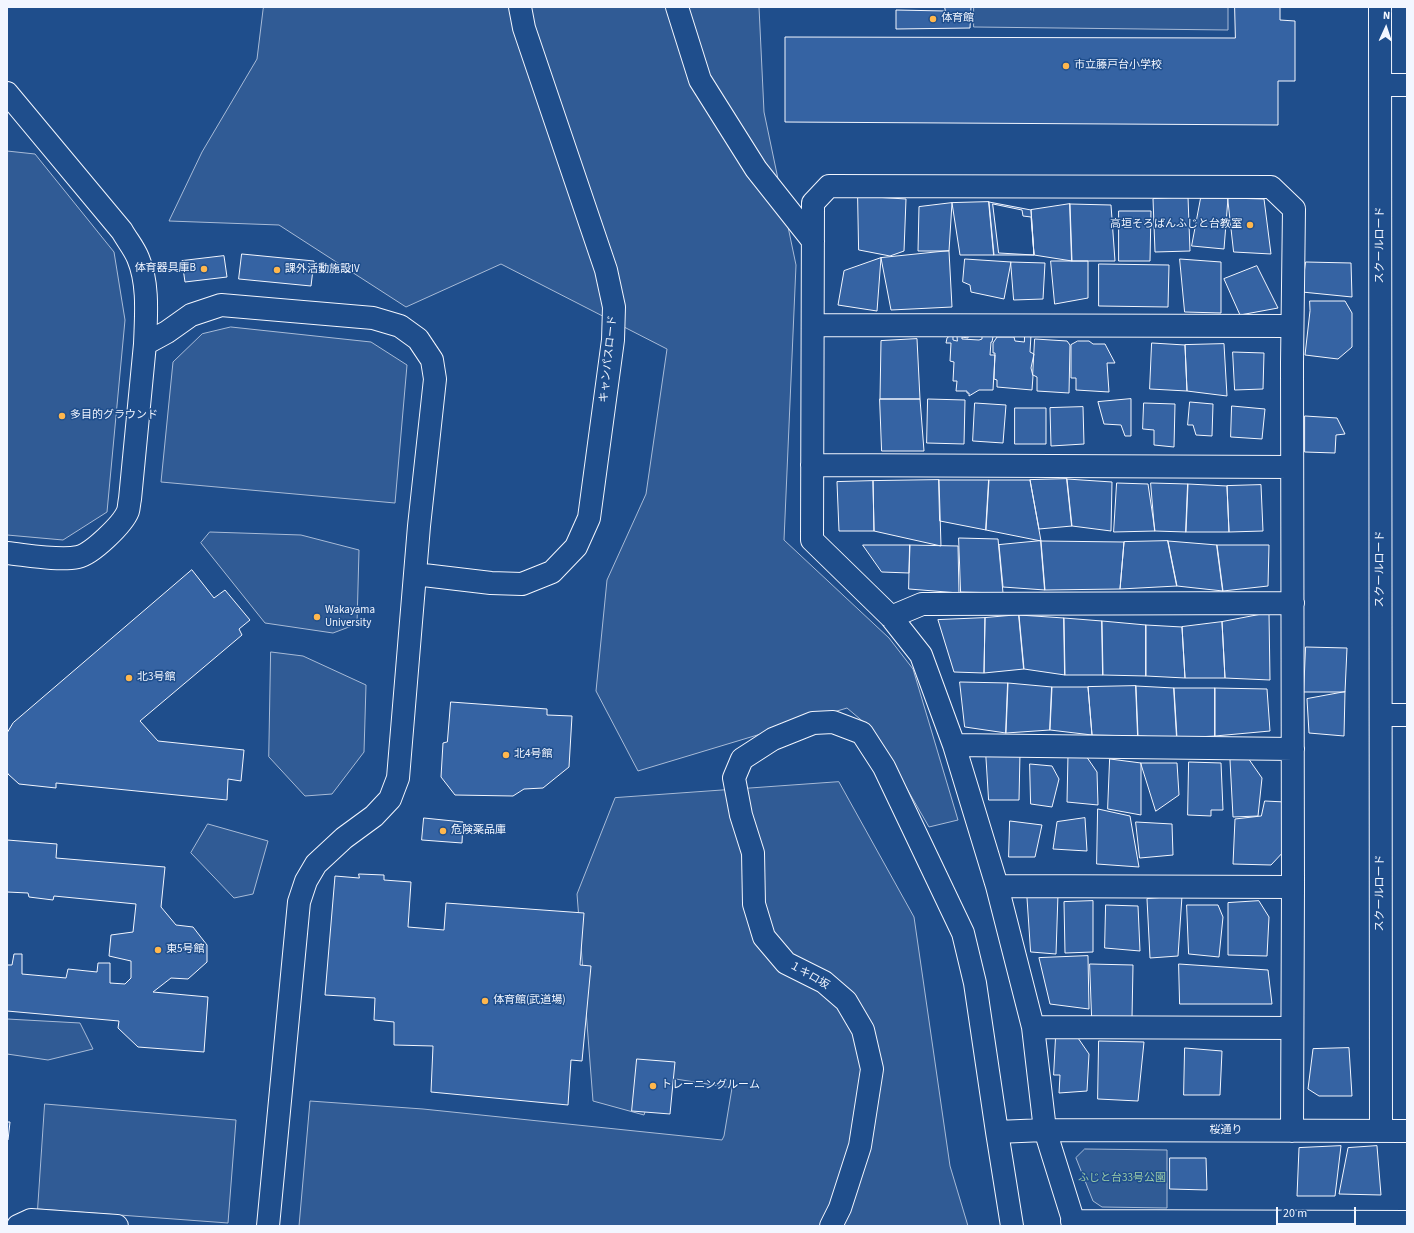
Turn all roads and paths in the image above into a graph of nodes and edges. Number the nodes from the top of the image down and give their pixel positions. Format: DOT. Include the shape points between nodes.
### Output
graph roads {
  1 [pos="520,7"];
  2 [pos="678,7"];
  3 [pos="1380,7"];
  4 [pos="1381,85"];
  5 [pos="1407,85"];
  6 [pos="7,93"];
  7 [pos="813,241"];
  8 [pos="813,325"];
  9 [pos="1292,326"];
  10 [pos="145,344"];
  11 [pos="812,465"];
  12 [pos="1292,467"];
  13 [pos="7,553"];
  14 [pos="415,574"];
  15 [pos="1293,603"];
  16 [pos="891,618"];
  17 [pos="1382,715"];
  18 [pos="1407,715"];
  19 [pos="954,745"];
  20 [pos="1293,749"];
  21 [pos="997,886"];
  22 [pos="1293,888"];
  23 [pos="1032,1027"];
  24 [pos="1292,1028"];
  25 [pos="1045,1130"];
  26 [pos="1292,1131"];
  27 [pos="1381,1131"];
  28 [pos="1407,1131"];
  29 [pos="997,1132"];
  30 [pos="1407,1222"];
  31 [pos="1074,1223"];
  32 [pos="18,1226"];
  33 [pos="117,1226"];
  34 [pos="268,1226"];
  35 [pos="831,1226"];
  36 [pos="1012,1226"];
  1 -- 14 [label="street, キャンパスロード" via="524,28 606,270 614,308 613,340 589,518 576,547 552,572 522,584"];
  2 -- 7 [label="street" via="700,80 756,169"];
  3 -- 4 [label="street, スクールロード"];
  4 -- 5 [label="street"];
  4 -- 17 [label="street, スクールロード"];
  6 -- 10 [label="street" via="122,231 132,247 138,258 146,295"];
  7 -- 8 [label="street"];
  7 -- 9 [label="street" via="813,203 829,186 1271,187 1294,209"];
  8 -- 9 [label="street"];
  8 -- 11 [label="street"];
  9 -- 12 [label="street"];
  10 -- 13 [label="street" via="130,499 128,511 118,527 79,557 57,558"];
  10 -- 14 [label="street" via="190,316 221,305 373,318 400,326 418,339 432,360 435,379"];
  11 -- 12 [label="street"];
  11 -- 16 [label="street" via="812,540"];
  12 -- 15 [label="street"];
  14 -- 34 [label="street" via="398,778 390,799 374,816 344,838 316,864 306,880 299,902"];
  15 -- 16 [label="street" via="922,604"];
  15 -- 20 [label="street"];
  16 -- 19 [label="street" via="920,654"];
  17 -- 18 [label="street"];
  17 -- 27 [label="street, スクールロード"];
  19 -- 20 [label="street"];
  19 -- 21 [label="street"];
  20 -- 22 [label="street"];
  21 -- 22 [label="street"];
  21 -- 23 [label="street"];
  22 -- 24 [label="street"];
  23 -- 24 [label="street"];
  23 -- 25 [label="street"];
  24 -- 26 [label="street"];
  25 -- 26 [label="street, 桜通り"];
  25 -- 29 [label="street, 桜通り"];
  25 -- 31 [label="street"];
  26 -- 27 [label="street, 桜通り"];
  27 -- 28 [label="street, 桜通り"];
  29 -- 35 [label="street, １キロ坂" via="975,983 963,933 884,767 862,733 833,722 813,723 773,739 742,759 734,778 741,816 753,853 754,904 764,937 786,963 824,982 846,1001 863,1030 872,1069 860,1146 840,1208"];
  29 -- 36 [label="street, １キロ坂"];
  30 -- 31 [label="street"];
  32 -- 33 [label="street" via="31,1220"];
}
